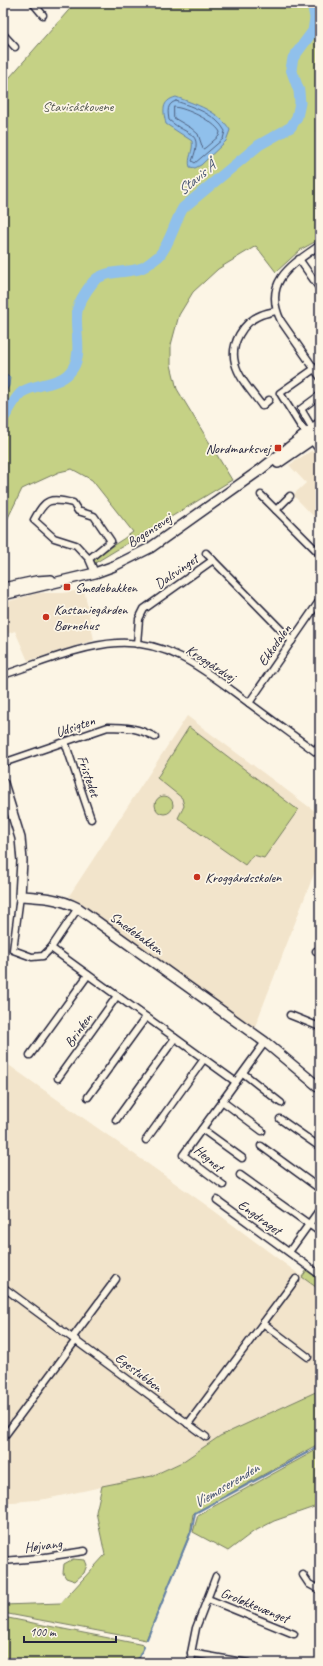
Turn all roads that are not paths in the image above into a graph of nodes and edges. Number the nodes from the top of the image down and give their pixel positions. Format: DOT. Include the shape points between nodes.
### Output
graph roads {
  1 [pos="33,3"];
  2 [pos="43,15"];
  3 [pos="3,34"];
  4 [pos="15,47"];
  5 [pos="320,245"];
  6 [pos="299,259"];
  7 [pos="320,289"];
  8 [pos="276,311"];
  9 [pos="314,369"];
  10 [pos="320,377"];
  11 [pos="320,394"];
  12 [pos="269,400"];
  13 [pos="315,434"];
  14 [pos="320,451"];
  15 [pos="261,495"];
  16 [pos="290,496"];
  17 [pos="276,510"];
  18 [pos="206,553"];
  19 [pos="320,554"];
  20 [pos="89,560"];
  21 [pos="213,560"];
  22 [pos="95,573"];
  23 [pos="68,579"];
  24 [pos="3,588"];
  25 [pos="3,595"];
  26 [pos="320,600"];
  27 [pos="292,641"];
  28 [pos="137,644"];
  29 [pos="3,675"];
  30 [pos="249,703"];
  31 [pos="155,737"];
  32 [pos="65,742"];
  33 [pos="320,744"];
  34 [pos="317,753"];
  35 [pos="3,763"];
  36 [pos="3,783"];
  37 [pos="91,818"];
  38 [pos="20,896"];
  39 [pos="78,908"];
  40 [pos="51,948"];
  41 [pos="88,974"];
  42 [pos="117,996"];
  43 [pos="290,1015"];
  44 [pos="146,1017"];
  45 [pos="320,1027"];
  46 [pos="175,1038"];
  47 [pos="265,1042"];
  48 [pos="30,1055"];
  49 [pos="204,1059"];
  50 [pos="242,1073"];
  51 [pos="58,1078"];
  52 [pos="236,1082"];
  53 [pos="320,1088"];
  54 [pos="88,1097"];
  55 [pos="222,1101"];
  56 [pos="281,1103"];
  57 [pos="280,1119"];
  58 [pos="116,1120"];
  59 [pos="202,1128"];
  60 [pos="262,1130"];
  61 [pos="146,1140"];
  62 [pos="261,1146"];
  63 [pos="320,1147"];
  64 [pos="242,1158"];
  65 [pos="240,1174"];
  66 [pos="223,1185"];
  67 [pos="320,1189"];
  68 [pos="217,1200"];
  69 [pos="320,1209"];
  70 [pos="309,1224"];
  71 [pos="320,1232"];
  72 [pos="289,1252"];
  73 [pos="320,1274"];
  74 [pos="116,1279"];
  75 [pos="296,1279"];
  76 [pos="3,1286"];
  77 [pos="263,1323"];
  78 [pos="75,1339"];
  79 [pos="308,1357"];
  80 [pos="188,1424"];
  81 [pos="6,1434"];
  82 [pos="206,1437"];
  83 [pos="85,1551"];
  84 [pos="3,1561"];
  85 [pos="303,1574"];
  86 [pos="216,1576"];
  87 [pos="320,1590"];
  88 [pos="208,1599"];
  89 [pos="294,1634"];
  90 [pos="191,1653"];
  91 [pos="192,1663"];
  92 [pos="248,1663"];
  1 -- 2 [label="street"];
  3 -- 4 [label="street"];
  5 -- 6 [label="street"];
  6 -- 7 [label="street"];
  6 -- 8 [label="street" via="279,280 274,299"];
  8 -- 9 [label="street"];
  8 -- 12 [label="street" via="260,315 251,321 239,335 234,353 240,373 262,406"];
  9 -- 10 [label="street"];
  9 -- 13 [label="street" via="280,393"];
  11 -- 13 [label="street" via="301,409"];
  13 -- 14 [label="street"];
  13 -- 22 [label="street, Bogensevej" via="150,548"];
  15 -- 17 [label="street"];
  16 -- 17 [label="street"];
  17 -- 19 [label="street"];
  18 -- 21 [label="street, Dalsvinget"];
  20 -- 20 [label="street" via="76,545 54,538 34,520 43,504 55,499 73,503 78,511 94,516 111,541"];
  20 -- 22 [label="street"];
  21 -- 27 [label="street, Dalsvinget"];
  21 -- 28 [label="street, Dalsvinget" via="144,609 139,619"];
  22 -- 23 [label="street, Bogensevej"];
  23 -- 24 [label="street, Bogensevej" via="36,581"];
  23 -- 25 [label="street, Bogensevej"];
  26 -- 27 [label="street, Ekkodalen"];
  27 -- 30 [label="street, Ekkodalen"];
  28 -- 29 [label="street, Kroggårdvej" via="117,643 88,647"];
  28 -- 30 [label="street, Kroggårdvej" via="158,648 189,660"];
  30 -- 34 [label="street, Kroggårdvej"];
  31 -- 32 [label="street, Udsigten" via="141,730 108,727"];
  32 -- 35 [label="street, Udsigten"];
  32 -- 37 [label="street, Fristedet"];
  33 -- 34 [label="street"];
  36 -- 38 [label="street" via="20,838"];
  38 -- 39 [label="street, Smedebakken" via="54,899"];
  38 -- 40 [label="street" via="13,950 32,957 43,956"];
  39 -- 40 [label="street"];
  39 -- 47 [label="street, Smedebakken"];
  40 -- 41 [label="street"];
  41 -- 42 [label="street"];
  41 -- 48 [label="street, Brinken"];
  42 -- 44 [label="street"];
  42 -- 51 [label="street, Brinken"];
  43 -- 45 [label="street"];
  44 -- 46 [label="street"];
  44 -- 54 [label="street"];
  46 -- 49 [label="street"];
  46 -- 58 [label="street"];
  47 -- 50 [label="street, Hegnet"];
  47 -- 53 [label="street, Smedebakken"];
  49 -- 52 [label="street"];
  49 -- 61 [label="street"];
  50 -- 52 [label="street, Hegnet"];
  50 -- 56 [label="street"];
  52 -- 55 [label="street, Hegnet"];
  55 -- 59 [label="street, Hegnet"];
  55 -- 60 [label="street"];
  57 -- 63 [label="street"];
  59 -- 64 [label="street, Hegnet"];
  59 -- 66 [label="street, Hegnet" via="183,1155"];
  62 -- 67 [label="street"];
  65 -- 70 [label="street, Engdraget"];
  68 -- 72 [label="street, Engdraget"];
  69 -- 70 [label="street, Engdraget"];
  70 -- 71 [label="street, Engdraget"];
  70 -- 72 [label="street, Engdraget"];
  72 -- 73 [label="street, Engdraget"];
  74 -- 78 [label="street"];
  75 -- 77 [label="street"];
  76 -- 78 [label="street, Egestubben"];
  77 -- 79 [label="street"];
  77 -- 80 [label="street"];
  78 -- 80 [label="street, Egestubben"];
  78 -- 81 [label="street"];
  80 -- 82 [label="street, Egestubben"];
  83 -- 84 [label="street, Højvang"];
  85 -- 87 [label="street" via="310,1584"];
  86 -- 88 [label="street, Groløkkevænget"];
  88 -- 89 [label="street, Groløkkevænget"];
  88 -- 90 [label="street, Groløkkevænget" via="196,1628"];
  90 -- 91 [label="street, Groløkkevænget"];
  90 -- 92 [label="street"];
}
